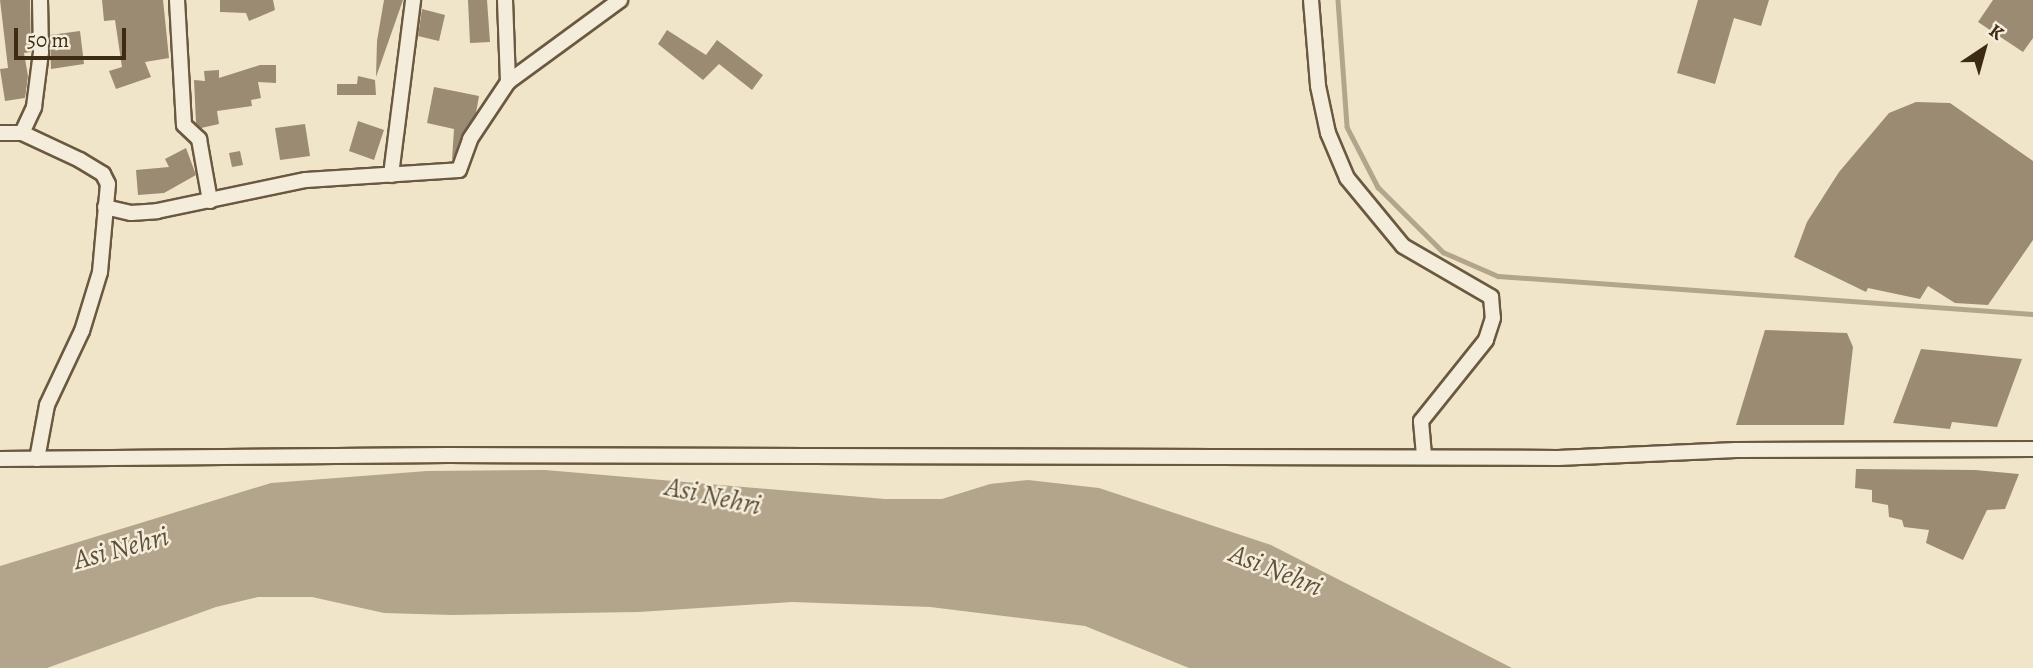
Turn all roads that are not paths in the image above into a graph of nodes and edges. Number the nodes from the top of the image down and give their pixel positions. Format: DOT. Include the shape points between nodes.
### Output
graph roads {
  1 [pos="40,0"];
  2 [pos="177,0"];
  3 [pos="413,0"];
  4 [pos="505,0"];
  5 [pos="620,0"];
  6 [pos="1311,0"];
  7 [pos="508,82"];
  8 [pos="0,133"];
  9 [pos="22,133"];
  10 [pos="391,175"];
  11 [pos="210,201"];
  12 [pos="105,206"];
  13 [pos="2033,449"];
  14 [pos="1424,456"];
  15 [pos="0,459"];
  16 [pos="37,459"];
  1 -- 9 [label="street" via="41,52 34,107"];
  2 -- 11 [label="street" via="184,125 200,139"];
  3 -- 10 [label="street"];
  4 -- 7 [label="street"];
  5 -- 7 [label="street"];
  6 -- 14 [label="street" via="1318,86 1328,133 1348,178 1403,246 1491,297 1493,318 1486,340 1420,421"];
  7 -- 10 [label="street" via="470,139 459,170"];
  8 -- 9 [label="street"];
  9 -- 12 [label="street" via="103,174 108,184"];
  10 -- 11 [label="street" via="306,180"];
  11 -- 12 [label="street" via="131,213"];
  12 -- 16 [label="street" via="100,272 82,331 47,405"];
  13 -- 14 [label="street"];
  14 -- 16 [label="street"];
  15 -- 16 [label="street"];
}
